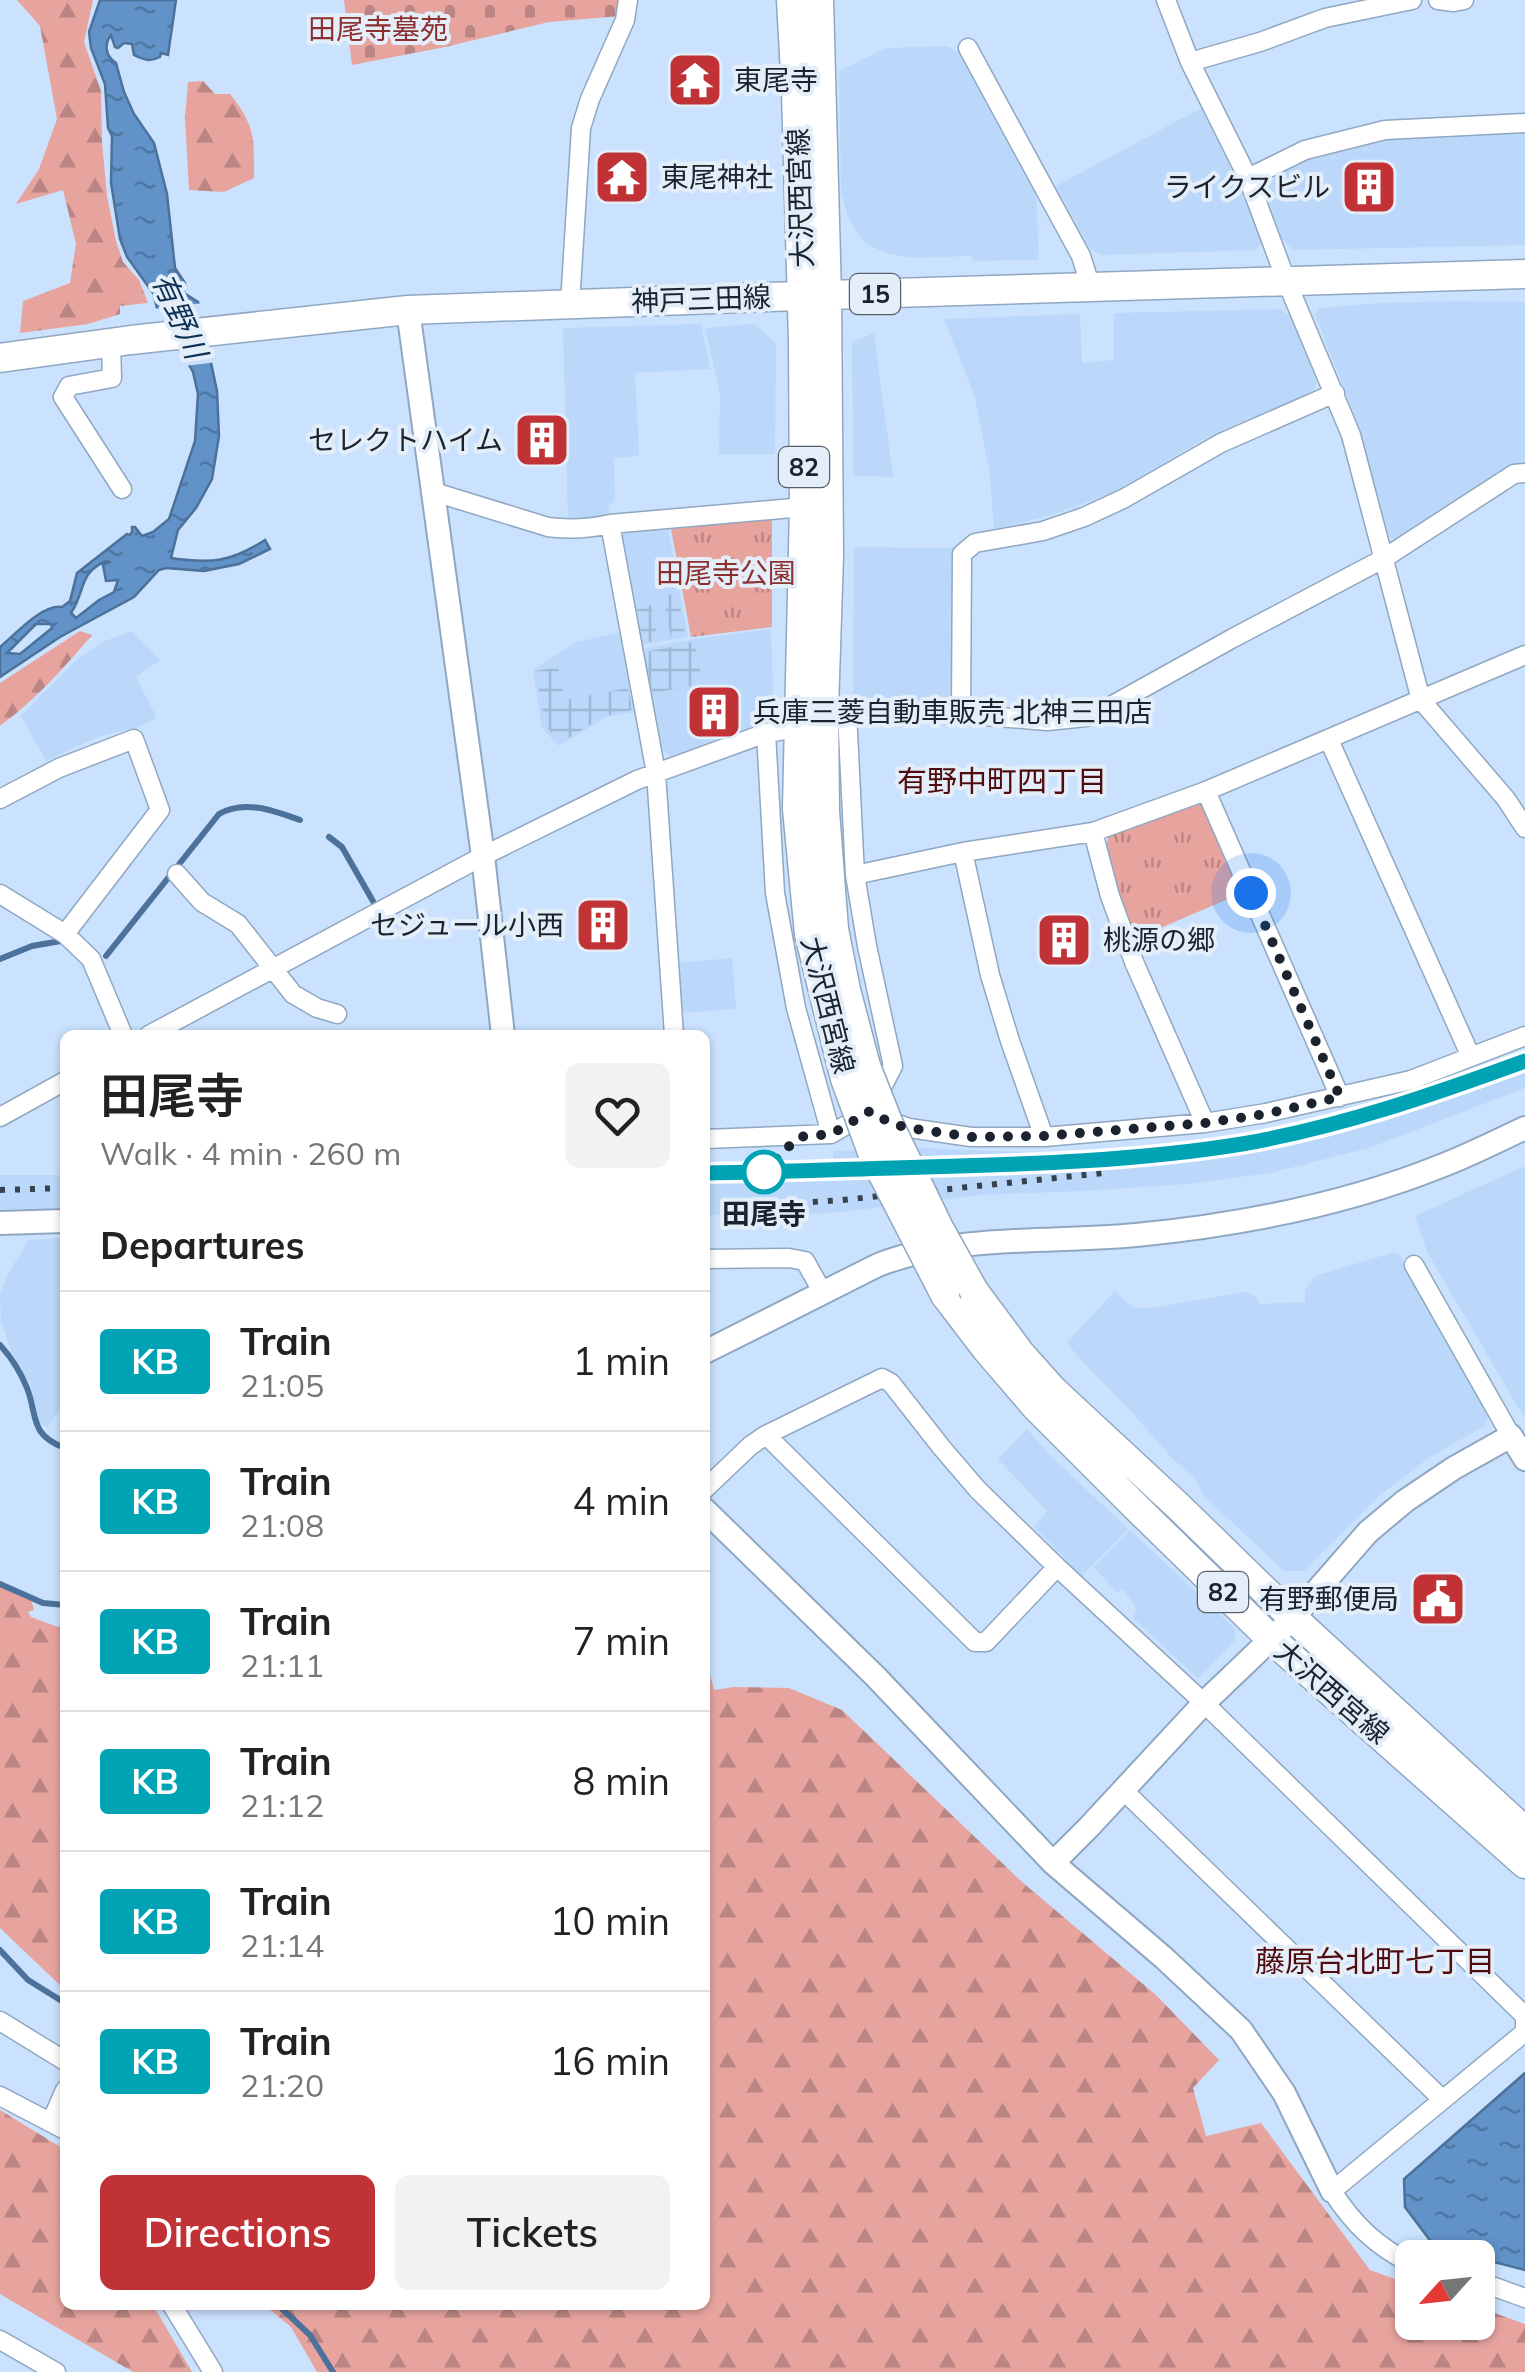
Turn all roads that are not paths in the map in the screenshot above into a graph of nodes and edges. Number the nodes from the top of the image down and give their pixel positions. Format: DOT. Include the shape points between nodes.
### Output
graph roads {
  1 [pos="628,0"];
  2 [pos="791,0"];
  3 [pos="819,0"];
  4 [pos="1166,0"];
  5 [pos="1412,0"];
  6 [pos="1438,0"];
  7 [pos="1464,0"];
  8 [pos="968,48"];
  9 [pos="1190,62"];
  10 [pos="1525,123"];
  11 [pos="1248,178"];
  12 [pos="1525,274"];
  13 [pos="1286,280"];
  14 [pos="1091,288"];
  15 [pos="815,295"];
  16 [pos="570,304"];
  17 [pos="408,310"];
  18 [pos="121,342"];
  19 [pos="0,358"];
  20 [pos="1335,393"];
  21 [pos="1525,473"];
  22 [pos="122,489"];
  23 [pos="431,490"];
  24 [pos="804,507"];
  25 [pos="610,524"];
  26 [pos="1383,559"];
  27 [pos="1525,656"];
  28 [pos="1422,700"];
  29 [pos="836,710"];
  30 [pos="960,714"];
  31 [pos="798,728"];
  32 [pos="766,733"];
  33 [pos="1329,740"];
  34 [pos="656,773"];
  35 [pos="1206,790"];
  36 [pos="0,800"];
  37 [pos="1525,828"];
  38 [pos="1093,832"];
  39 [pos="963,852"];
  40 [pos="483,856"];
  41 [pos="177,874"];
  42 [pos="855,874"];
  43 [pos="0,894"];
  44 [pos="821,931"];
  45 [pos="65,934"];
  46 [pos="272,970"];
  47 [pos="337,1014"];
  48 [pos="120,1030"];
  49 [pos="159,1030"];
  50 [pos="501,1030"];
  51 [pos="674,1030"];
  52 [pos="1525,1036"];
  53 [pos="1471,1057"];
  54 [pos="60,1084"];
  55 [pos="1340,1097"];
  56 [pos="870,1111"];
  57 [pos="0,1117"];
  58 [pos="1205,1123"];
  59 [pos="1525,1128"];
  60 [pos="832,1134"];
  61 [pos="1044,1136"];
  62 [pos="710,1139"];
  63 [pos="60,1221"];
  64 [pos="0,1224"];
  65 [pos="710,1259"];
  66 [pos="1414,1265"];
  67 [pos="823,1293"];
  68 [pos="710,1350"];
  69 [pos="766,1436"];
  70 [pos="1511,1436"];
  71 [pos="1525,1459"];
  72 [pos="710,1484"];
  73 [pos="710,1515"];
  74 [pos="1057,1566"];
  75 [pos="1293,1618"];
  76 [pos="1271,1639"];
  77 [pos="1204,1703"];
  78 [pos="1123,1790"];
  79 [pos="1525,1831"];
  80 [pos="1052,1863"];
  81 [pos="1525,1864"];
  82 [pos="0,2021"];
  83 [pos="60,2058"];
  84 [pos="0,2096"];
  85 [pos="1443,2100"];
  86 [pos="58,2126"];
  87 [pos="1332,2191"];
  88 [pos="1395,2254"];
  89 [pos="1495,2287"];
  90 [pos="1525,2298"];
  91 [pos="175,2310"];
  92 [pos="0,2340"];
  93 [pos="56,2372"];
  94 [pos="213,2372"];
  1 -- 16 [label="street" via="581,128"];
  2 -- 15 [label="main road, 大沢西宮線 / 82"];
  3 -- 15 [label="main road, 大沢西宮線 / 82"];
  4 -- 9 [label="street"];
  5 -- 9 [label="street" via="1325,18"];
  6 -- 7 [label="street"];
  8 -- 14 [label="street"];
  9 -- 11 [label="street"];
  10 -- 11 [label="street" via="1386,130 1305,150"];
  11 -- 13 [label="street"];
  12 -- 13 [label="main road, 神戸三田線 / 15"];
  13 -- 14 [label="main road, 神戸三田線 / 15"];
  13 -- 20 [label="street"];
  14 -- 15 [label="main road, 神戸三田線 / 15"];
  15 -- 16 [label="main road, 神戸三田線 / 15"];
  15 -- 24 [label="main road, 大沢西宮線 / 82"];
  15 -- 29 [label="main road, 大沢西宮線 / 82"];
  16 -- 17 [label="main road, 神戸三田線 / 15"];
  17 -- 18 [label="main road, 神戸三田線 / 15"];
  17 -- 23 [label="street"];
  18 -- 19 [label="main road, 神戸三田線 / 15"];
  18 -- 22 [label="street" via="112,378 70,386 62,397"];
  20 -- 26 [label="street"];
  20 -- 30 [label="street" via="1221,443 1084,517 975,543 962,554"];
  21 -- 26 [label="street"];
  23 -- 25 [label="street" via="548,527"];
  23 -- 40 [label="street"];
  24 -- 25 [label="street"];
  24 -- 31 [label="main road, 大沢西宮線 / 82"];
  25 -- 34 [label="street"];
  26 -- 28 [label="street"];
  26 -- 30 [label="street" via="1086,717"];
  27 -- 28 [label="street"];
  28 -- 33 [label="street"];
  28 -- 37 [label="street"];
  29 -- 30 [label="street"];
  29 -- 42 [label="street"];
  29 -- 44 [label="main road, 大沢西宮線 / 82"];
  31 -- 32 [label="street"];
  31 -- 44 [label="main road, 大沢西宮線 / 82" via="797,809"];
  32 -- 34 [label="street"];
  32 -- 60 [label="street" via="775,894 796,1008"];
  33 -- 35 [label="street"];
  33 -- 53 [label="street"];
  34 -- 40 [label="street"];
  34 -- 51 [label="street"];
  35 -- 38 [label="street"];
  35 -- 55 [label="street"];
  36 -- 45 [label="street" via="134,739 160,810"];
  38 -- 39 [label="street"];
  38 -- 58 [label="street" via="1134,962"];
  39 -- 42 [label="street"];
  39 -- 61 [label="street" via="990,975"];
  40 -- 46 [label="street"];
  40 -- 50 [label="street"];
  41 -- 46 [label="street" via="202,902 238,924"];
  42 -- 56 [label="street" via="892,1066"];
  43 -- 45 [label="street"];
  44 -- 75 [label="main road, 大沢西宮線 / 82, bridge" via="896,1140 974,1291 1053,1390"];
  44 -- 76 [label="main road, 大沢西宮線 / 82, bridge" via="844,1079 873,1155 945,1295 1036,1407"];
  45 -- 48 [label="street" via="91,959"];
  46 -- 47 [label="street" via="293,994"];
  46 -- 49 [label="street"];
  52 -- 53 [label="street"];
  53 -- 55 [label="street"];
  54 -- 57 [label="street"];
  55 -- 58 [label="street"];
  56 -- 60 [label="street"];
  56 -- 61 [label="street" via="892,1124 971,1137"];
  58 -- 61 [label="street"];
  59 -- 67 [label="street" via="1440,1167 1290,1212 1132,1236 936,1249 901,1256"];
  60 -- 62 [label="street"];
  63 -- 64 [label="street"];
  65 -- 67 [label="street" via="806,1261"];
  66 -- 70 [label="street"];
  67 -- 68 [label="street"];
  69 -- 72 [label="street"];
  69 -- 74 [label="street" via="882,1378 891,1382 978,1490"];
  69 -- 74 [label="street" via="974,1642 986,1642"];
  70 -- 71 [label="street"];
  70 -- 75 [label="street" via="1454,1468 1368,1532"];
  73 -- 80 [label="street"];
  74 -- 77 [label="street"];
  75 -- 76 [label="street"];
  75 -- 79 [label="main road, 大沢西宮線 / 82"];
  76 -- 77 [label="street"];
  76 -- 81 [label="main road, 大沢西宮線 / 82"];
  77 -- 78 [label="street"];
  77 -- 85 [label="street" via="1525,2016 1524,2032"];
  78 -- 80 [label="street"];
  78 -- 85 [label="street"];
  80 -- 87 [label="street" via="1241,2030 1284,2093"];
  82 -- 83 [label="street"];
  84 -- 86 [label="street"];
  85 -- 87 [label="street"];
  87 -- 88 [label="street" via="1363,2231"];
  89 -- 90 [label="street"];
  91 -- 94 [label="street"];
  92 -- 93 [label="street"];
}
